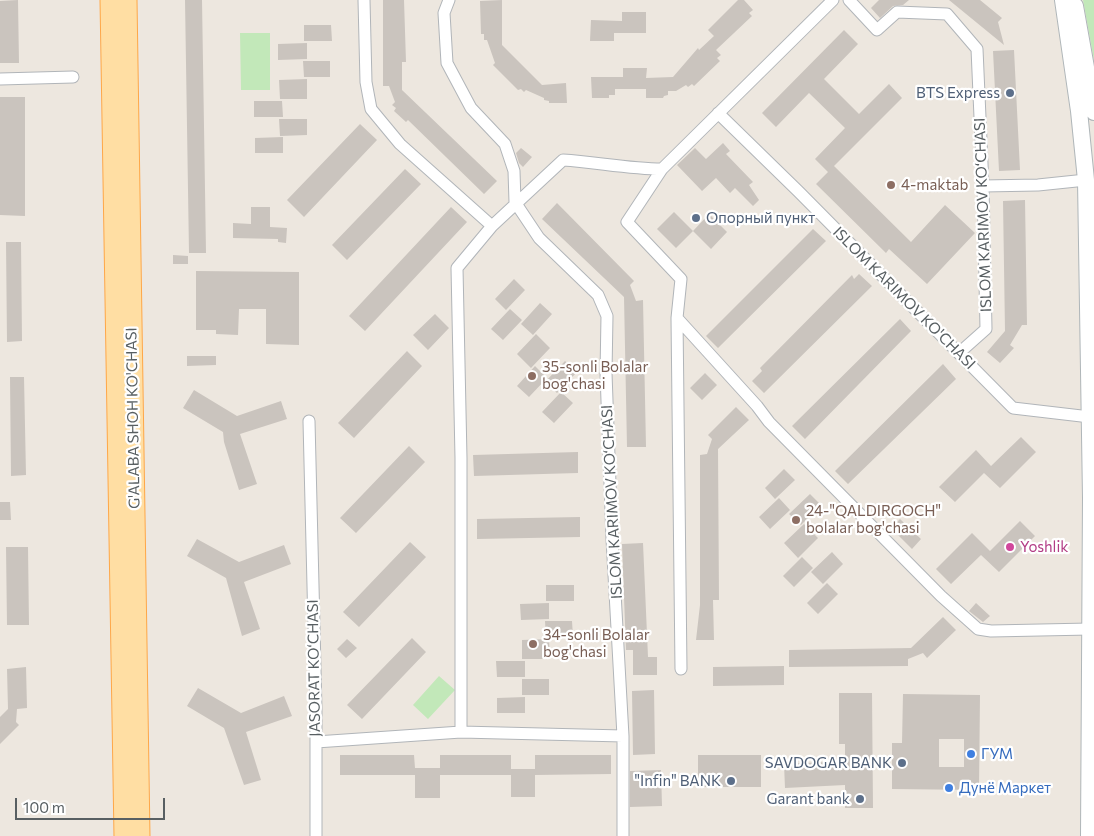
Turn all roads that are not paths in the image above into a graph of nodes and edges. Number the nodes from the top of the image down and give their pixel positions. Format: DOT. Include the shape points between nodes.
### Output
graph roads {
  1 [pos="110,0"];
  2 [pos="127,0"];
  3 [pos="364,0"];
  4 [pos="449,0"];
  5 [pos="833,0"];
  6 [pos="849,0"];
  7 [pos="1063,0"];
  8 [pos="1074,0"];
  9 [pos="74,77"];
  10 [pos="0,79"];
  11 [pos="1094,112"];
  12 [pos="718,114"];
  13 [pos="662,169"];
  14 [pos="1086,180"];
  15 [pos="983,186"];
  16 [pos="515,202"];
  17 [pos="492,226"];
  18 [pos="677,318"];
  19 [pos="959,353"];
  20 [pos="1090,417"];
  21 [pos="309,421"];
  22 [pos="1090,629"];
  23 [pos="681,669"];
  24 [pos="1092,696"];
  25 [pos="461,732"];
  26 [pos="623,736"];
  27 [pos="316,742"];
  28 [pos="124,836"];
  29 [pos="140,836"];
  30 [pos="316,836"];
  31 [pos="622,836"];
  32 [pos="1089,836"];
  1 -- 28 [label="main road, G'ALABA SHOH KO'CHASI"];
  2 -- 29 [label="main road, G'ALABA SHOH KO'CHASI"];
  3 -- 17 [label="street" via="366,82 371,109 400,144"];
  4 -- 16 [label="street" via="444,13 447,63 471,108 505,144 514,171"];
  5 -- 12 [label="street"];
  6 -- 15 [label="street, ISLOM KARIMOV KO‘CHASI" via="877,30 897,12 947,14 977,49"];
  7 -- 14 [label="main road"];
  8 -- 11 [label="main road"];
  9 -- 10 [label="street"];
  12 -- 13 [label="street"];
  12 -- 19 [label="street, ISLOM KARIMOV KO'CHASI"];
  13 -- 16 [label="street" via="563,160"];
  13 -- 18 [label="street" via="627,222 681,279"];
  14 -- 15 [label="street"];
  14 -- 20 [label="main road"];
  15 -- 19 [label="street, ISLOM KARIMOV KO‘CHASI" via="986,329"];
  16 -- 17 [label="street"];
  16 -- 26 [label="street, ISLOM KARIMOV KO‘CHASI" via="539,238 598,295 607,316 611,510"];
  17 -- 25 [label="street" via="457,268"];
  18 -- 22 [label="street" via="769,422 941,596 978,629"];
  18 -- 23 [label="street"];
  19 -- 20 [label="street, ISLOM KARIMOV KO'CHASI" via="1013,408"];
  20 -- 22 [label="main road"];
  21 -- 27 [label="street, JASORAT KO‘CHASI"];
  22 -- 24 [label="main road"];
  24 -- 32 [label="main road"];
  25 -- 26 [label="street"];
  25 -- 27 [label="street"];
  26 -- 31 [label="street, ISLOM KARIMOV KO‘CHASI"];
  27 -- 30 [label="street, JASORAT KO‘CHASI"];
}
